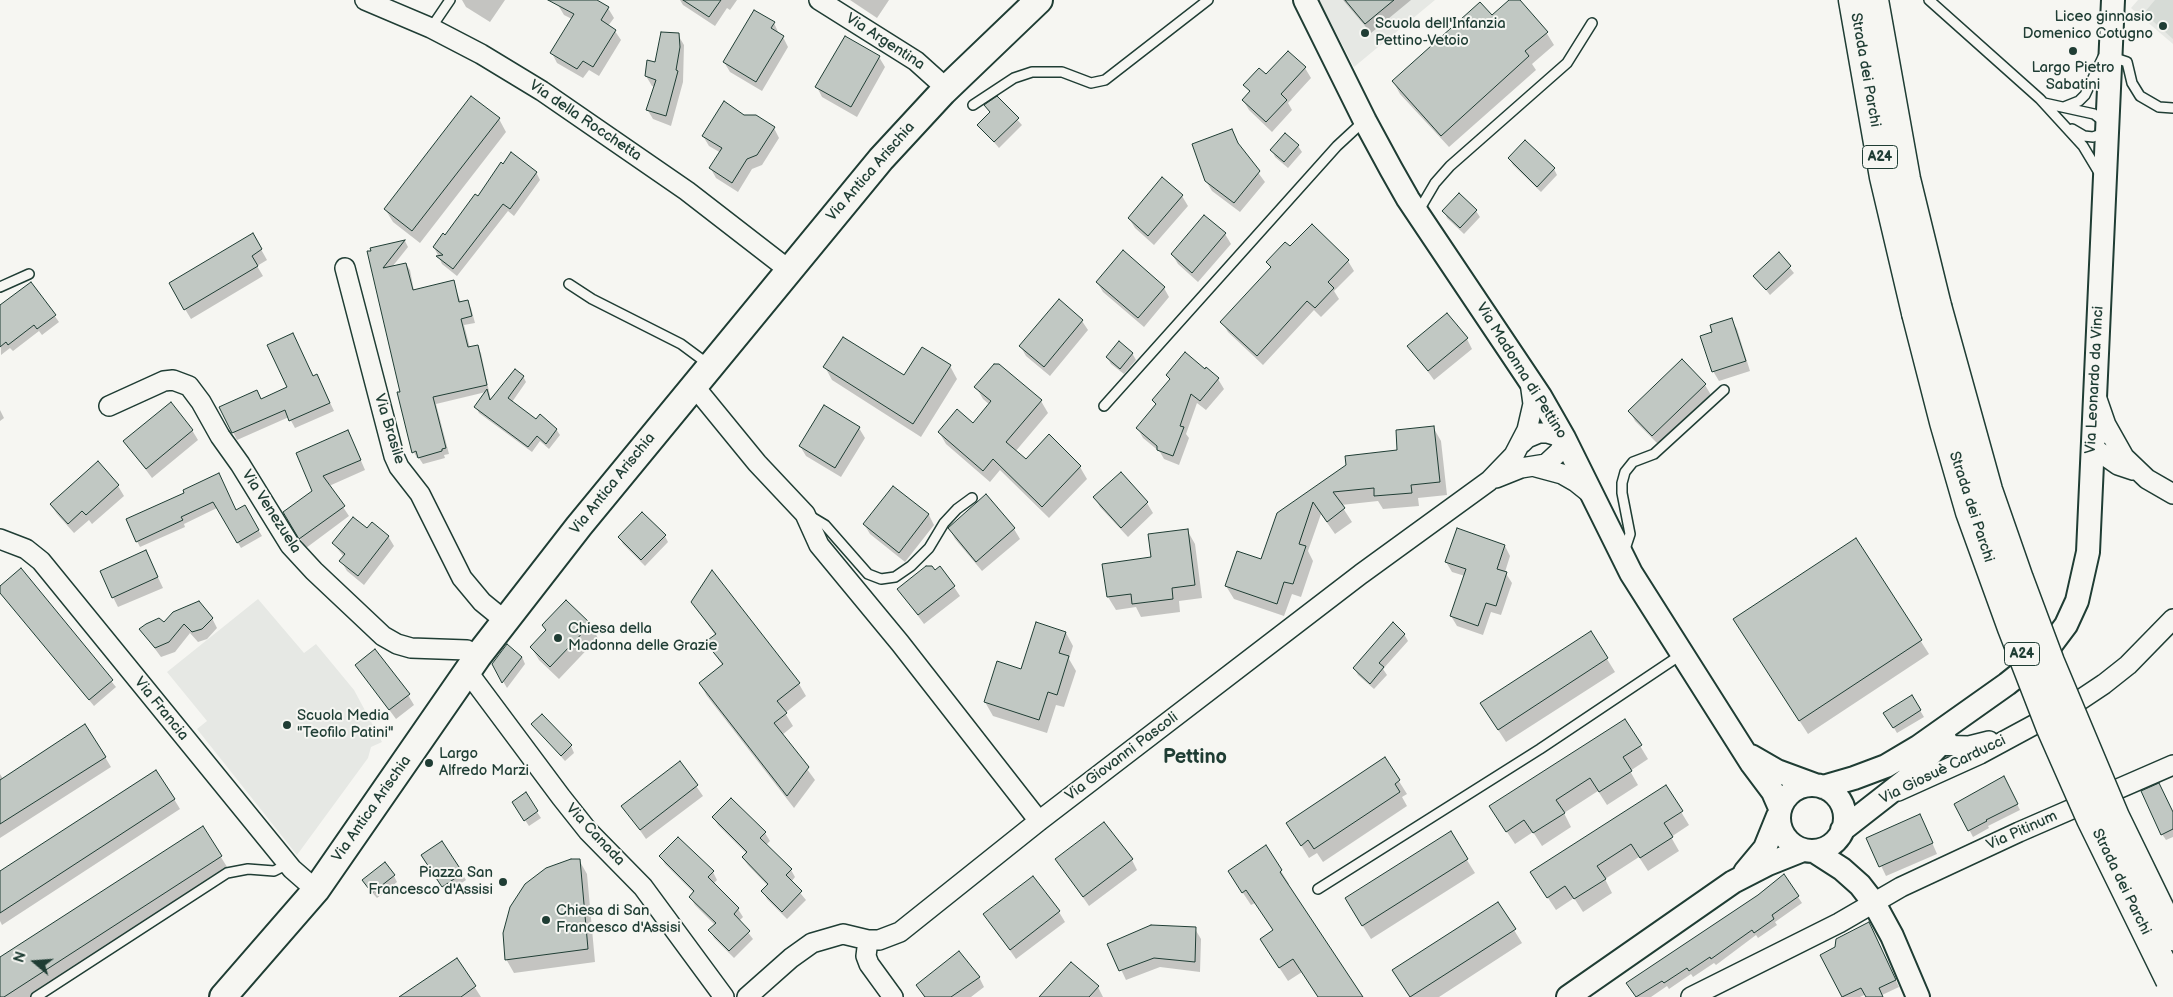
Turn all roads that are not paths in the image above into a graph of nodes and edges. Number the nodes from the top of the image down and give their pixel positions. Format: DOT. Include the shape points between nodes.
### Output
graph roads {
  1 [pos="366,0"];
  2 [pos="450,0"];
  3 [pos="819,0"];
  4 [pos="1039,0"];
  5 [pos="1208,0"];
  6 [pos="1305,0"];
  7 [pos="1853,0"];
  8 [pos="1874,0"];
  9 [pos="1929,0"];
  10 [pos="2112,0"];
  11 [pos="1592,23"];
  12 [pos="432,28"];
  13 [pos="2110,47"];
  14 [pos="946,88"];
  15 [pos="2040,100"];
  16 [pos="973,105"];
  17 [pos="2056,107"];
  18 [pos="2173,108"];
  19 [pos="2058,118"];
  20 [pos="1364,121"];
  21 [pos="2106,128"];
  22 [pos="2104,184"];
  23 [pos="1418,212"];
  24 [pos="345,268"];
  25 [pos="789,270"];
  26 [pos="29,274"];
  27 [pos="569,284"];
  28 [pos="0,287"];
  29 [pos="1926,309"];
  30 [pos="710,365"];
  31 [pos="1530,381"];
  32 [pos="694,386"];
  33 [pos="1724,390"];
  34 [pos="2095,390"];
  35 [pos="108,406"];
  36 [pos="1104,406"];
  37 [pos="1564,438"];
  38 [pos="1522,443"];
  39 [pos="2092,444"];
  40 [pos="2116,444"];
  41 [pos="2118,465"];
  42 [pos="1536,467"];
  43 [pos="2136,471"];
  44 [pos="1489,481"];
  45 [pos="2090,488"];
  46 [pos="1591,494"];
  47 [pos="2173,494"];
  48 [pos="972,498"];
  49 [pos="805,514"];
  50 [pos="0,539"];
  51 [pos="1622,556"];
  52 [pos="2173,619"];
  53 [pos="504,620"];
  54 [pos="1682,654"];
  55 [pos="473,664"];
  56 [pos="2021,730"];
  57 [pos="1738,742"];
  58 [pos="1929,746"];
  59 [pos="2173,765"];
  60 [pos="1819,786"];
  61 [pos="1883,798"];
  62 [pos="1779,812"];
  63 [pos="1039,821"];
  64 [pos="1842,832"];
  65 [pos="1808,851"];
  66 [pos="288,864"];
  67 [pos="1733,882"];
  68 [pos="1860,885"];
  69 [pos="316,890"];
  70 [pos="1318,890"];
  71 [pos="1874,903"];
  72 [pos="2173,936"];
  73 [pos="868,940"];
  74 [pos="2172,985"];
  75 [pos="36,997"];
  76 [pos="223,997"];
  77 [pos="724,997"];
  78 [pos="747,997"];
  79 [pos="893,997"];
  80 [pos="1568,997"];
  81 [pos="1690,997"];
  82 [pos="1918,997"];
  1 -- 12 [label="street, Via della Rocchetta"];
  2 -- 12 [label="lane"];
  3 -- 14 [label="street, Via Argentina" via="916,61"];
  4 -- 14 [label="main road, Via Antica Arischia"];
  5 -- 16 [label="lane" via="1105,80 1091,84 1062,72 1032,72 1014,78"];
  6 -- 20 [label="street, Via Madonna di Pettino"];
  7 -- 29 [label="highway, Strada dei Parchi / A24" via="1884,178"];
  8 -- 29 [label="highway, Strada dei Parchi / A24"];
  9 -- 15 [label="lane"];
  10 -- 13 [label="street, Via Leonardo da Vinci"];
  11 -- 23 [label="lane" via="1567,63 1450,166 1435,183"];
  12 -- 25 [label="street, Via della Rocchetta" via="481,54 588,121 687,191"];
  13 -- 17 [label="lane" via="2085,95 2074,104"];
  13 -- 18 [label="lane" via="2127,62 2133,87 2144,99 2158,107"];
  13 -- 21 [label="street, Via Leonardo da Vinci"];
  14 -- 25 [label="main road, Via Antica Arischia"];
  15 -- 17 [label="lane"];
  15 -- 19 [label="lane"];
  17 -- 21 [label="lane" via="2096,115"];
  19 -- 21 [label="lane" via="2078,134 2090,137 2100,135"];
  19 -- 22 [label="lane" via="2088,152"];
  20 -- 23 [label="street, Via Madonna di Pettino"];
  20 -- 36 [label="lane" via="1337,146"];
  21 -- 22 [label="street, Via Leonardo da Vinci"];
  22 -- 34 [label="street, Via Leonardo da Vinci"];
  23 -- 31 [label="street, Via Madonna di Pettino"];
  24 -- 53 [label="street, Via Brasile" via="394,456 420,494 462,578 482,602"];
  25 -- 30 [label="main road, Via Antica Arischia"];
  26 -- 28 [label="lane"];
  27 -- 30 [label="lane" via="681,344"];
  29 -- 72 [label="highway, Strada dei Parchi / A24, bridge" via="2050,662 2111,809"];
  29 -- 74 [label="highway, Strada dei Parchi / A24, bridge" via="1944,422 1970,512 2012,628 2091,819"];
  30 -- 32 [label="main road, Via Antica Arischia"];
  31 -- 37 [label="street, Via Madonna di Pettino"];
  31 -- 38 [label="street, Via Giovanni Pascoli" via="1532,411"];
  32 -- 49 [label="street" via="757,463"];
  32 -- 53 [label="main road, Via Antica Arischia"];
  33 -- 51 [label="lane" via="1654,454 1633,462 1625,472 1622,493 1630,534"];
  34 -- 39 [label="street, Via Leonardo da Vinci"];
  34 -- 40 [label="street"];
  35 -- 55 [label="street, Via Venezuela" via="164,381 173,380 189,386 290,545 314,571 383,636 411,648 467,650"];
  37 -- 38 [label="street, Via Giovanni Pascoli" via="1539,433"];
  37 -- 42 [label="street, Via Giovanni Pascoli" via="1560,452 1552,460"];
  37 -- 46 [label="street, Via Madonna di Pettino"];
  38 -- 44 [label="street, Via Giovanni Pascoli"];
  39 -- 40 [label="street" via="2099,436"];
  39 -- 41 [label="street"];
  39 -- 45 [label="street, Via Leonardo da Vinci"];
  40 -- 43 [label="street"];
  41 -- 43 [label="street"];
  41 -- 45 [label="street" via="2101,470"];
  42 -- 44 [label="street, Via Giovanni Pascoli" via="1521,468"];
  42 -- 46 [label="street, Via Giovanni Pascoli" via="1562,474"];
  43 -- 47 [label="street"];
  44 -- 63 [label="street, Via Giovanni Pascoli" via="1361,574"];
  45 -- 58 [label="street, Via Leonardo da Vinci" via="2088,552 2077,601 2066,625 2032,664"];
  46 -- 51 [label="street, Via Madonna di Pettino"];
  48 -- 49 [label="lane" via="944,522 930,548 911,566 895,577 881,579 868,574 825,525"];
  49 -- 63 [label="street" via="818,545 900,643"];
  50 -- 66 [label="street, Via Francia" via="26,549 41,561"];
  51 -- 54 [label="street, Via Madonna di Pettino"];
  52 -- 56 [label="street, Via Giosuè Carducci" via="2148,646 2104,684"];
  53 -- 55 [label="main road, Via Antica Arischia"];
  54 -- 57 [label="street, Via Madonna di Pettino"];
  54 -- 70 [label="lane"];
  55 -- 69 [label="main road, Via Antica Arischia"];
  55 -- 77 [label="street, Via Canada" via="561,798 588,831 643,887"];
  56 -- 58 [label="street, Via Giosuè Carducci" via="1969,746"];
  56 -- 61 [label="street, Via Giosuè Carducci" via="1980,754"];
  57 -- 60 [label="street" via="1766,766"];
  57 -- 62 [label="street" via="1773,792"];
  58 -- 60 [label="street, Via Giosuè Carducci" via="1854,778"];
  58 -- 61 [label="street, Via Leonardo da Vinci" via="1906,780"];
  59 -- 71 [label="street, Via Pitinum" via="2019,832"];
  60 -- 62 [label="street" via="1802,786 1795,790 1787,796"];
  60 -- 64 [label="street" via="1834,794 1842,806"];
  61 -- 64 [label="street, Via Giosuè Carducci"];
  62 -- 65 [label="street" via="1784,836 1792,845"];
  62 -- 67 [label="street" via="1773,833 1759,857"];
  63 -- 73 [label="street, Via Giovanni Pascoli" via="900,932 879,940"];
  64 -- 65 [label="street" via="1829,846"];
  64 -- 68 [label="street" via="1848,860"];
  65 -- 67 [label="street" via="1768,864"];
  65 -- 68 [label="street" via="1842,869"];
  66 -- 69 [label="street, Via Francia"];
  66 -- 75 [label="lane" via="274,872 248,869 228,874"];
  67 -- 80 [label="street"];
  68 -- 71 [label="street"];
  69 -- 76 [label="main road, Via Antica Arischia"];
  71 -- 81 [label="street, Via Pitinum"];
  71 -- 82 [label="street"];
  73 -- 78 [label="street, Via Giovanni Pascoli" via="842,934 812,943"];
  73 -- 79 [label="street" via="866,956 869,964"];
}
